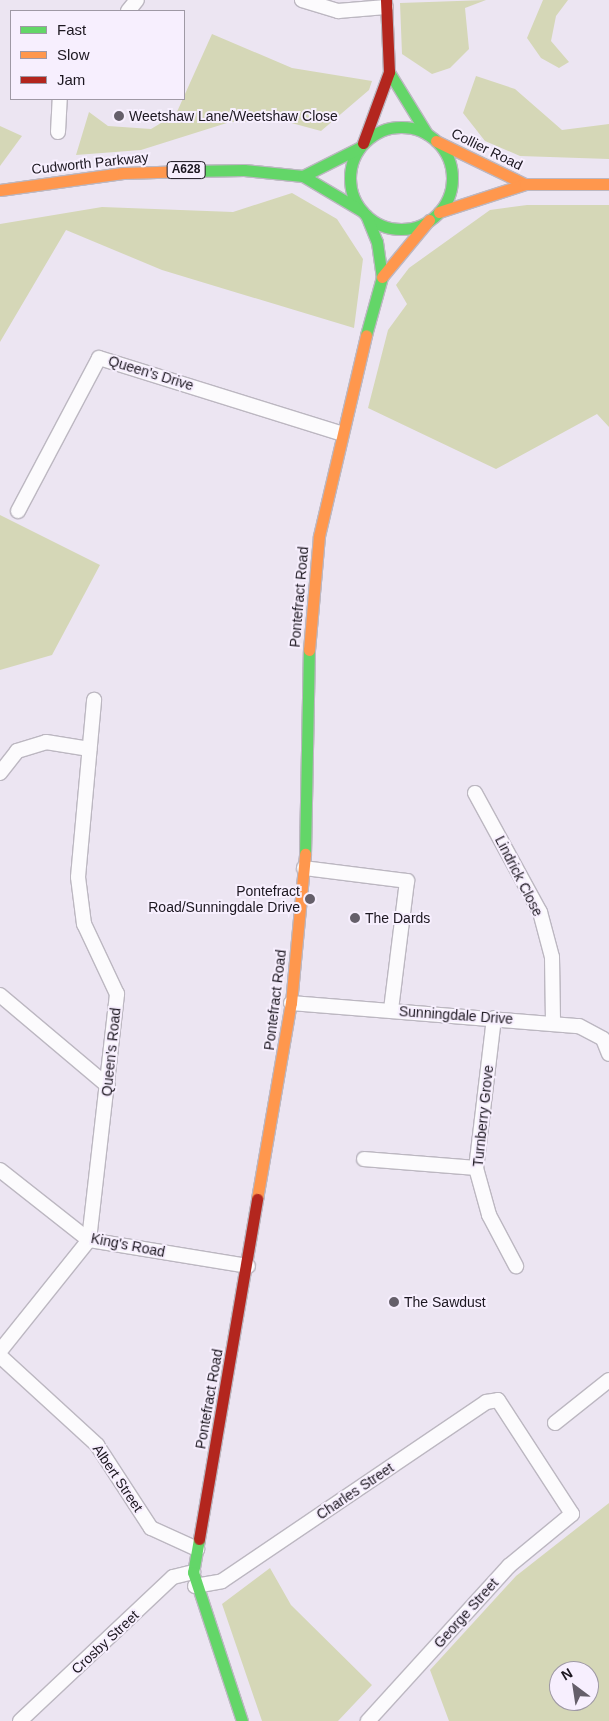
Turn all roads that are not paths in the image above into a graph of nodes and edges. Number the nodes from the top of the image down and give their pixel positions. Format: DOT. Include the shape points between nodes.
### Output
graph roads {
  1 [pos="138,0"];
  2 [pos="302,0"];
  3 [pos="386,3"];
  4 [pos="129,10"];
  5 [pos="389,72"];
  6 [pos="60,100"];
  7 [pos="58,132"];
  8 [pos="432,137"];
  9 [pos="361,146"];
  10 [pos="303,176"];
  11 [pos="525,184"];
  12 [pos="609,184"];
  13 [pos="0,190"];
  14 [pos="439,212"];
  15 [pos="364,213"];
  16 [pos="429,220"];
  17 [pos="382,276"];
  18 [pos="340,432"];
  19 [pos="18,512"];
  20 [pos="94,700"];
  21 [pos="89,749"];
  22 [pos="0,773"];
  23 [pos="475,793"];
  24 [pos="304,868"];
  25 [pos="0,995"];
  26 [pos="291,1003"];
  27 [pos="391,1010"];
  28 [pos="494,1018"];
  29 [pos="553,1022"];
  30 [pos="609,1054"];
  31 [pos="108,1086"];
  32 [pos="364,1159"];
  33 [pos="476,1168"];
  34 [pos="0,1170"];
  35 [pos="89,1240"];
  36 [pos="248,1266"];
  37 [pos="516,1266"];
  38 [pos="0,1351"];
  39 [pos="0,1356"];
  40 [pos="609,1380"];
  41 [pos="507,1414"];
  42 [pos="555,1423"];
  43 [pos="197,1549"];
  44 [pos="194,1579"];
  45 [pos="20,1721"];
  46 [pos="242,1721"];
  47 [pos="368,1721"];
  1 -- 4 [label="street"];
  2 -- 3 [label="street" via="338,10"];
  3 -- 5 [label="main road"];
  5 -- 8 [label="main road"];
  5 -- 9 [label="main road"];
  6 -- 7 [label="street"];
  8 -- 9 [label="main road, A628" via="394,127"];
  8 -- 11 [label="main road, Collier Road / A628"];
  8 -- 14 [label="main road, A628" via="451,168 447,199"];
  9 -- 10 [label="main road, A628"];
  9 -- 15 [label="main road" via="350,173 352,193"];
  10 -- 13 [label="main road, Cudworth Parkway / A628" via="244,170 123,172"];
  10 -- 15 [label="main road, Cudworth Parkway / A628"];
  11 -- 12 [label="main road, Collier Road / A628"];
  11 -- 14 [label="main road, Collier Road / A628"];
  14 -- 16 [label="main road, A628"];
  15 -- 16 [label="main road, A628" via="397,228"];
  15 -- 17 [label="main road, Pontefract Road" via="377,242"];
  16 -- 17 [label="main road, Pontefract Road"];
  17 -- 18 [label="main road, Pontefract Road"];
  18 -- 19 [label="street, Queen's Drive" via="99,358"];
  18 -- 24 [label="main road, Pontefract Road" via="320,536 307,667"];
  20 -- 21 [label="street, Queen's Road"];
  21 -- 22 [label="street" via="46,742 17,751"];
  21 -- 31 [label="street, Queen's Road" via="78,877 84,924 117,994"];
  23 -- 29 [label="street, Lindrick Close" via="540,912 552,957"];
  24 -- 26 [label="main road, Pontefract Road"];
  24 -- 27 [label="street" via="407,881"];
  25 -- 31 [label="street"];
  26 -- 27 [label="street, Sunningdale Drive"];
  26 -- 36 [label="main road, Pontefract Road"];
  27 -- 28 [label="street, Sunningdale Drive"];
  28 -- 29 [label="street, Sunningdale Drive"];
  28 -- 33 [label="street, Turnberry Grove"];
  29 -- 30 [label="street, Sunningdale Drive" via="579,1026 603,1039"];
  31 -- 35 [label="street, Queen's Road"];
  32 -- 33 [label="street"];
  33 -- 37 [label="street, Turnberry Grove" via="489,1215"];
  34 -- 35 [label="street, King's Road"];
  35 -- 36 [label="street, King's Road"];
  35 -- 38 [label="street"];
  36 -- 43 [label="main road, Pontefract Road"];
  39 -- 43 [label="street, Albert Street" via="86,1434 151,1528"];
  40 -- 42 [label="street"];
  41 -- 44 [label="street, Charles Street" via="498,1400 486,1402 222,1581"];
  41 -- 47 [label="street, George Street" via="572,1514 509,1566"];
  43 -- 44 [label="main road, Pontefract Road"];
  44 -- 45 [label="street, Crosby Street" via="173,1577"];
  44 -- 46 [label="main road, Pontefract Road"];
}
